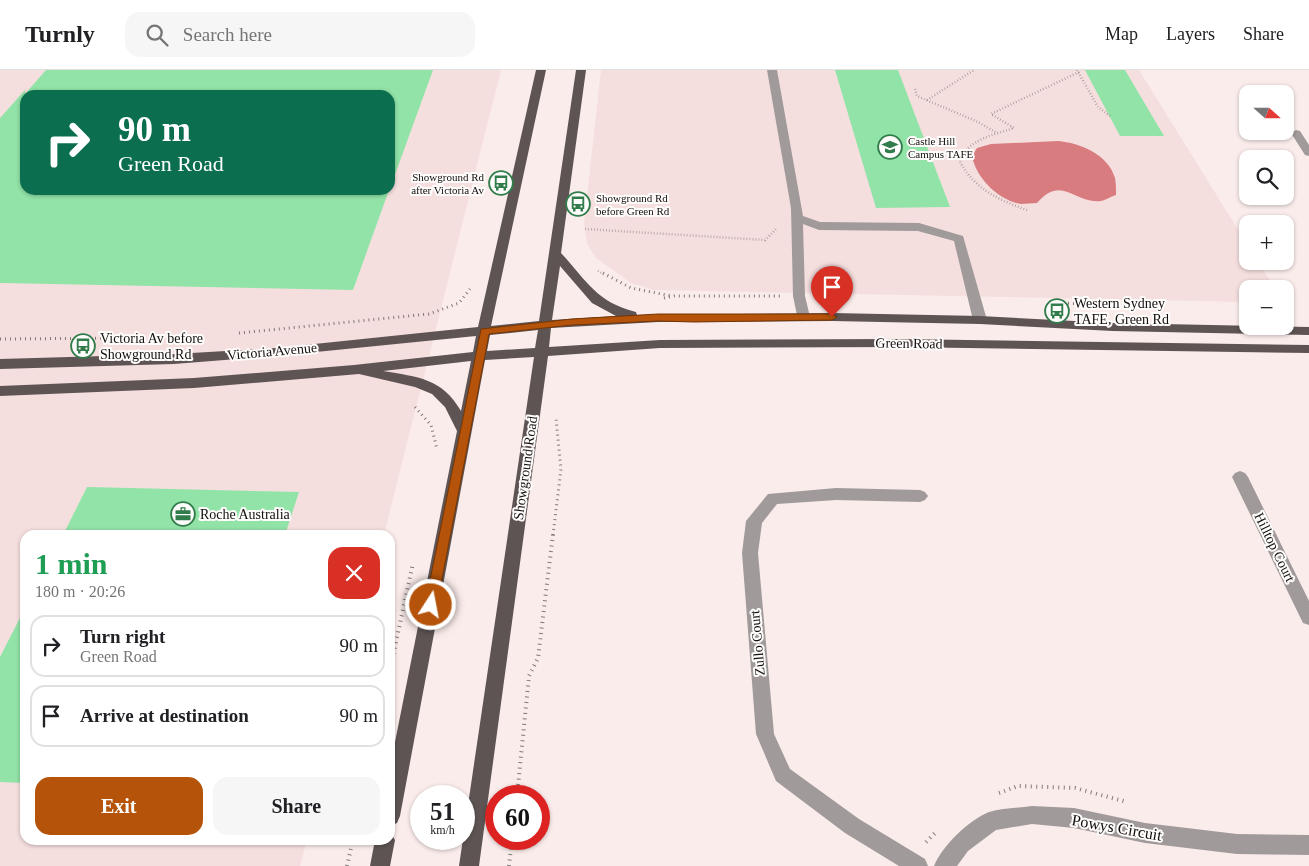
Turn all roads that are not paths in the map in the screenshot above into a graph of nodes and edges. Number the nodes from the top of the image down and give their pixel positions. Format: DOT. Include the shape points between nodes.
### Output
graph roads {
  1 [pos="540,70"];
  2 [pos="581,70"];
  3 [pos="772,70"];
  4 [pos="1296,133"];
  5 [pos="1309,154"];
  6 [pos="797,218"];
  7 [pos="556,254"];
  8 [pos="658,318"];
  9 [pos="803,318"];
  10 [pos="980,320"];
  11 [pos="545,325"];
  12 [pos="484,331"];
  13 [pos="1309,331"];
  14 [pos="1309,349"];
  15 [pos="542,351"];
  16 [pos="480,356"];
  17 [pos="0,364"];
  18 [pos="354,370"];
  19 [pos="0,391"];
  20 [pos="465,432"];
  21 [pos="1240,477"];
  22 [pos="920,496"];
  23 [pos="1309,618"];
  24 [pos="395,790"];
  25 [pos="384,845"];
  26 [pos="1309,845"];
  27 [pos="380,866"];
  28 [pos="469,866"];
  29 [pos="918,866"];
  30 [pos="944,866"];
  1 -- 12 [label="main road"];
  2 -- 7 [label="main road, Showground Road"];
  3 -- 6 [label="street"];
  4 -- 5 [label="street"];
  6 -- 9 [label="street" via="799,296"];
  6 -- 10 [label="street" via="819,226 919,227 959,239"];
  7 -- 8 [label="main road" via="593,298 605,307 625,314"];
  7 -- 11 [label="main road, Showground Road"];
  8 -- 9 [label="main road, Green Road"];
  8 -- 11 [label="main road, Green Road"];
  9 -- 10 [label="main road, Green Road"];
  10 -- 13 [label="main road, Green Road" via="1113,327"];
  11 -- 12 [label="main road, Green Road"];
  11 -- 15 [label="main road, Showground Road"];
  12 -- 16 [label="main road"];
  12 -- 17 [label="main road, Victoria Avenue" via="174,359"];
  14 -- 15 [label="main road, Green Road" via="793,342 660,344"];
  15 -- 16 [label="main road, Green Road"];
  15 -- 28 [label="main road, Showground Road"];
  16 -- 18 [label="main road, Victoria Avenue"];
  16 -- 20 [label="main road"];
  18 -- 19 [label="main road, Victoria Avenue" via="194,383"];
  18 -- 20 [label="main road" via="442,393"];
  20 -- 24 [label="main road"];
  21 -- 23 [label="street, Hilltop Court"];
  22 -- 29 [label="street, Zullo Court" via="836,494 773,498 754,521 750,553 765,734 783,775 852,826"];
  25 -- 27 [label="main road"];
  26 -- 30 [label="street, Powys Circuit" via="1237,844 1145,833 1074,818 1032,815 992,821 961,844"];
}
